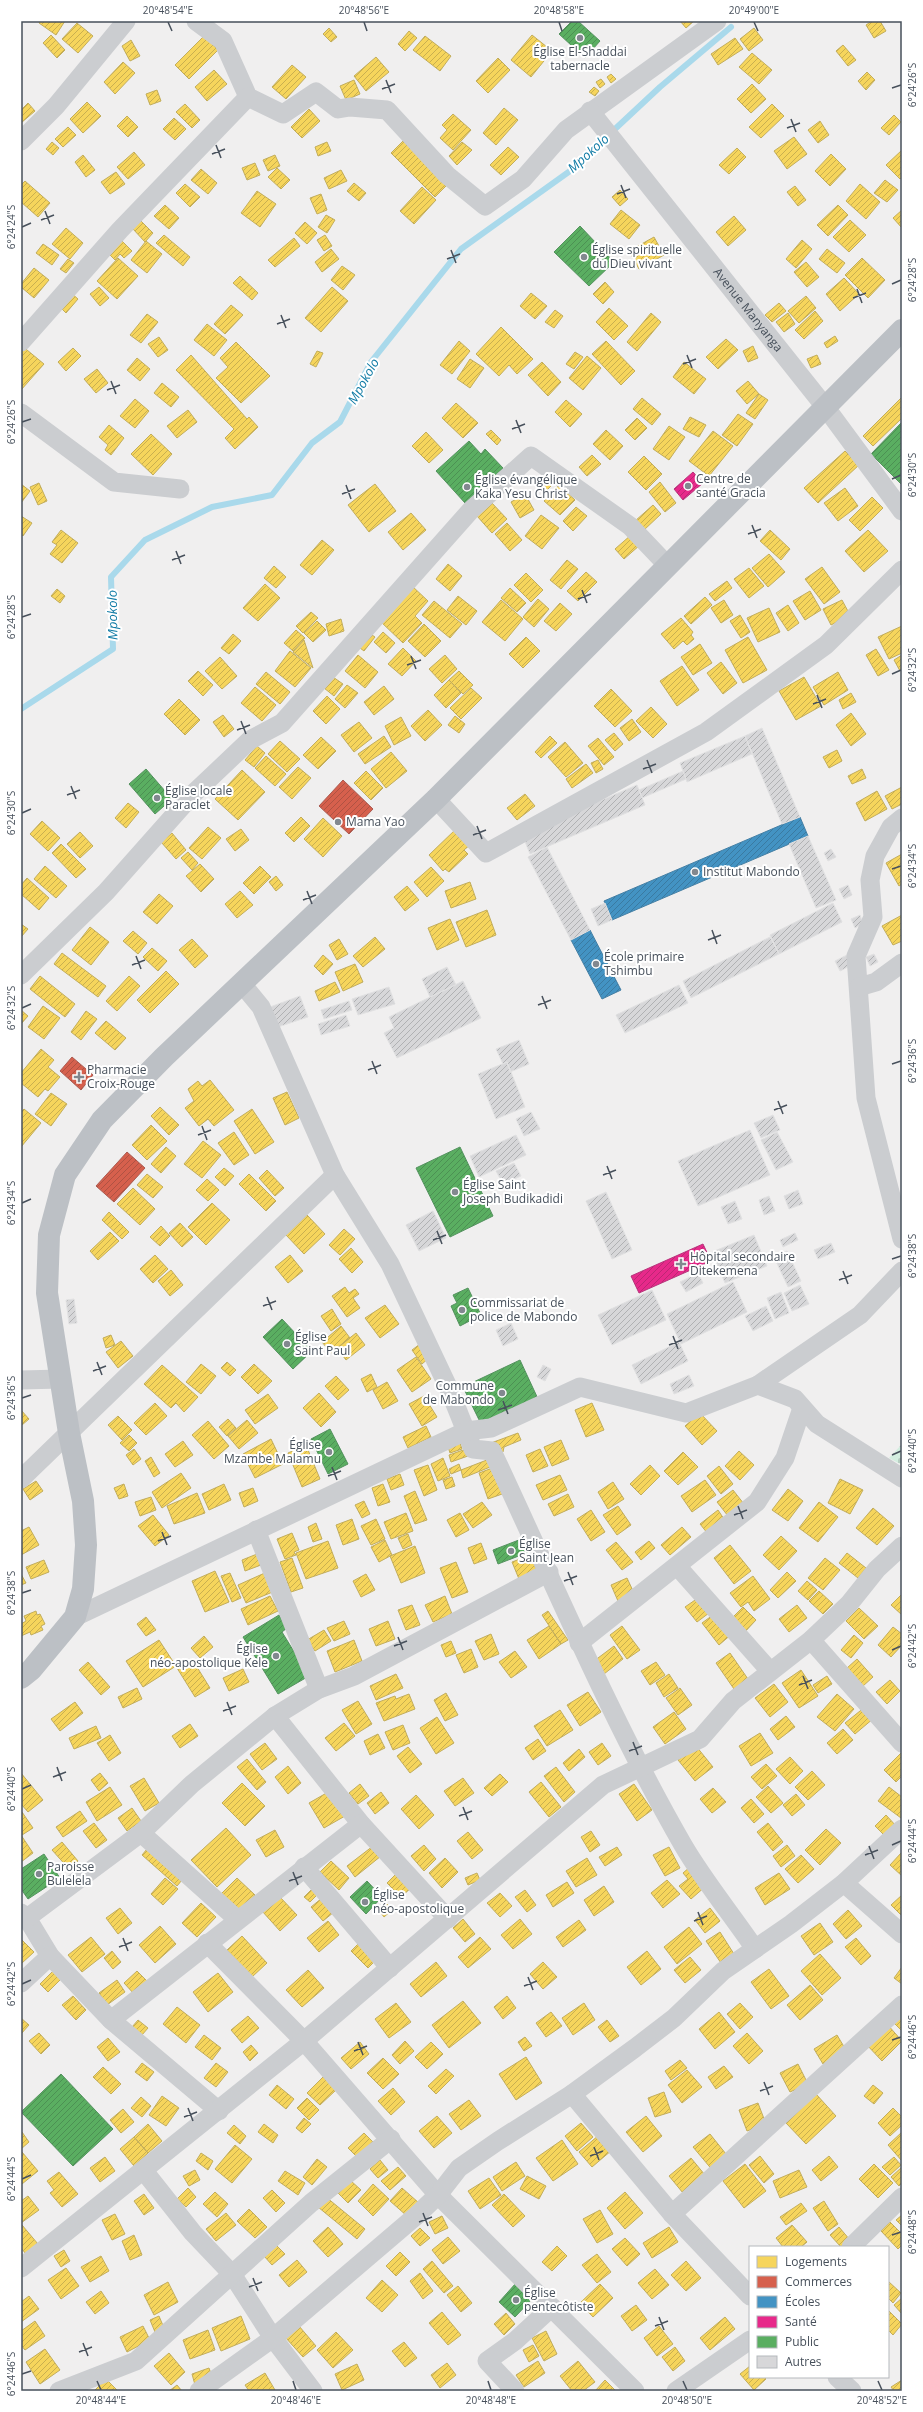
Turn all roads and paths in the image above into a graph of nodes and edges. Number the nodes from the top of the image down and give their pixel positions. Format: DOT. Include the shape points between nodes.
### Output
graph roads {
  1 [pos="126,21"];
  2 [pos="196,21"];
  3 [pos="717,21"];
  4 [pos="248,97"];
  5 [pos="590,112"];
  6 [pos="21,141"];
  7 [pos="902,330"];
  8 [pos="21,342"];
  9 [pos="826,408"];
  10 [pos="21,413"];
  11 [pos="180,489"];
  12 [pos="902,511"];
  13 [pos="668,566"];
  14 [pos="902,570"];
  15 [pos="436,799"];
  16 [pos="902,818"];
  17 [pos="902,963"];
  18 [pos="21,975"];
  19 [pos="242,984"];
  20 [pos="859,987"];
  21 [pos="335,1175"];
  22 [pos="902,1239"];
  23 [pos="902,1271"];
  24 [pos="21,1380"];
  25 [pos="61,1380"];
  26 [pos="758,1385"];
  27 [pos="802,1408"];
  28 [pos="466,1431"];
  29 [pos="69,1433"];
  30 [pos="902,1478"];
  31 [pos="21,1479"];
  32 [pos="256,1530"];
  33 [pos="902,1546"];
  34 [pos="677,1566"];
  35 [pos="549,1572"];
  36 [pos="75,1617"];
  37 [pos="811,1640"];
  38 [pos="579,1643"];
  39 [pos="770,1672"];
  40 [pos="21,1678"];
  41 [pos="319,1689"];
  42 [pos="275,1716"];
  43 [pos="902,1743"];
  44 [pos="642,1768"];
  45 [pos="361,1824"];
  46 [pos="902,1829"];
  47 [pos="141,1833"];
  48 [pos="304,1867"];
  49 [pos="844,1883"];
  50 [pos="24,1916"];
  51 [pos="237,1919"];
  52 [pos="448,1919"];
  53 [pos="902,1934"];
  54 [pos="207,1943"];
  55 [pos="755,1949"];
  56 [pos="50,1956"];
  57 [pos="390,1968"];
  58 [pos="21,1983"];
  59 [pos="902,2005"];
  60 [pos="111,2020"];
  61 [pos="304,2041"];
  62 [pos="572,2094"];
  63 [pos="219,2111"];
  64 [pos="390,2139"];
  65 [pos="144,2171"];
  66 [pos="438,2195"];
  67 [pos="902,2197"];
  68 [pos="672,2214"];
  69 [pos="852,2246"];
  70 [pos="21,2268"];
  71 [pos="232,2274"];
  72 [pos="749,2295"];
  73 [pos="552,2307"];
  74 [pos="273,2338"];
  75 [pos="749,2341"];
  76 [pos="838,2378"];
  77 [pos="59,2391"];
  78 [pos="199,2391"];
  79 [pos="313,2391"];
  80 [pos="515,2391"];
  81 [pos="634,2391"];
  82 [pos="676,2391"];
  83 [pos="852,2391"];
  1 -- 6 [label="street" via="56,106"];
  2 -- 4 [label="street" via="223,41"];
  3 -- 5 [label="street"];
  4 -- 5 [label="street" via="282,114 316,92 338,109 350,107 387,110 447,175 485,206 523,178 566,130"];
  4 -- 8 [label="street" via="120,230"];
  5 -- 9 [label="street, Avenue Manyanga"];
  7 -- 9 [label="highway"];
  9 -- 12 [label="street, Avenue Manyanga"];
  9 -- 13 [label="highway"];
  10 -- 11 [label="street" via="114,482"];
  13 -- 15 [label="highway"];
  13 -- 18 [label="street" via="630,526 531,456 470,510 282,723 250,740 193,794 106,892"];
  14 -- 15 [label="street" via="826,646 706,732 486,853"];
  15 -- 19 [label="highway"];
  16 -- 20 [label="street" via="891,828 875,856 870,880 873,917 856,956"];
  17 -- 20 [label="street" via="876,982"];
  19 -- 21 [label="street" via="261,1008"];
  19 -- 25 [label="highway" via="102,1120 65,1175 49,1235 47,1293"];
  20 -- 22 [label="street" via="866,1098"];
  21 -- 28 [label="street" via="390,1264"];
  21 -- 29 [label="street"];
  23 -- 26 [label="street" via="860,1315"];
  24 -- 25 [label="street"];
  25 -- 29 [label="highway"];
  26 -- 27 [label="street" via="794,1399"];
  26 -- 28 [label="street" via="686,1413 580,1387 491,1428"];
  27 -- 30 [label="street" via="817,1424"];
  27 -- 34 [label="street" via="785,1458 757,1502"];
  28 -- 32 [label="street"];
  28 -- 35 [label="street" via="473,1449 492,1451"];
  29 -- 31 [label="street"];
  29 -- 36 [label="highway" via="82,1501 86,1545 83,1589"];
  32 -- 36 [label="street"];
  32 -- 41 [label="street"];
  33 -- 37 [label="street" via="877,1570 849,1604"];
  34 -- 38 [label="street"];
  34 -- 39 [label="street"];
  35 -- 38 [label="street"];
  35 -- 41 [label="street" via="354,1676"];
  36 -- 40 [label="highway" via="31,1670"];
  37 -- 39 [label="street"];
  37 -- 43 [label="street"];
  38 -- 44 [label="street"];
  39 -- 44 [label="street" via="733,1701 700,1739"];
  41 -- 42 [label="street"];
  42 -- 45 [label="street"];
  42 -- 47 [label="street" via="192,1784"];
  44 -- 52 [label="street" via="603,1785"];
  44 -- 55 [label="street" via="684,1846"];
  45 -- 48 [label="street"];
  45 -- 52 [label="street"];
  46 -- 49 [label="street"];
  47 -- 50 [label="street"];
  47 -- 51 [label="street"];
  48 -- 51 [label="street"];
  48 -- 57 [label="street"];
  49 -- 53 [label="street"];
  49 -- 55 [label="street"];
  50 -- 56 [label="street"];
  51 -- 54 [label="street"];
  52 -- 57 [label="street"];
  54 -- 60 [label="street"];
  54 -- 61 [label="street"];
  55 -- 62 [label="street" via="723,1971 674,2018"];
  56 -- 58 [label="street"];
  56 -- 60 [label="street"];
  57 -- 61 [label="street"];
  59 -- 68 [label="street"];
  60 -- 63 [label="street"];
  61 -- 63 [label="street"];
  61 -- 64 [label="street"];
  62 -- 66 [label="street" via="498,2140 459,2168"];
  62 -- 68 [label="street"];
  63 -- 65 [label="street"];
  64 -- 66 [label="street"];
  64 -- 71 [label="street" via="311,2203"];
  65 -- 70 [label="street"];
  65 -- 71 [label="street" via="193,2233"];
  66 -- 73 [label="street"];
  66 -- 74 [label="street"];
  67 -- 69 [label="street"];
  68 -- 72 [label="street"];
  71 -- 74 [label="street"];
  71 -- 77 [label="street" via="136,2361"];
  73 -- 80 [label="street" via="515,2341 487,2361"];
  73 -- 81 [label="street"];
  74 -- 78 [label="street"];
  74 -- 79 [label="street"];
  75 -- 82 [label="street"];
  76 -- 83 [label="street"];
}
